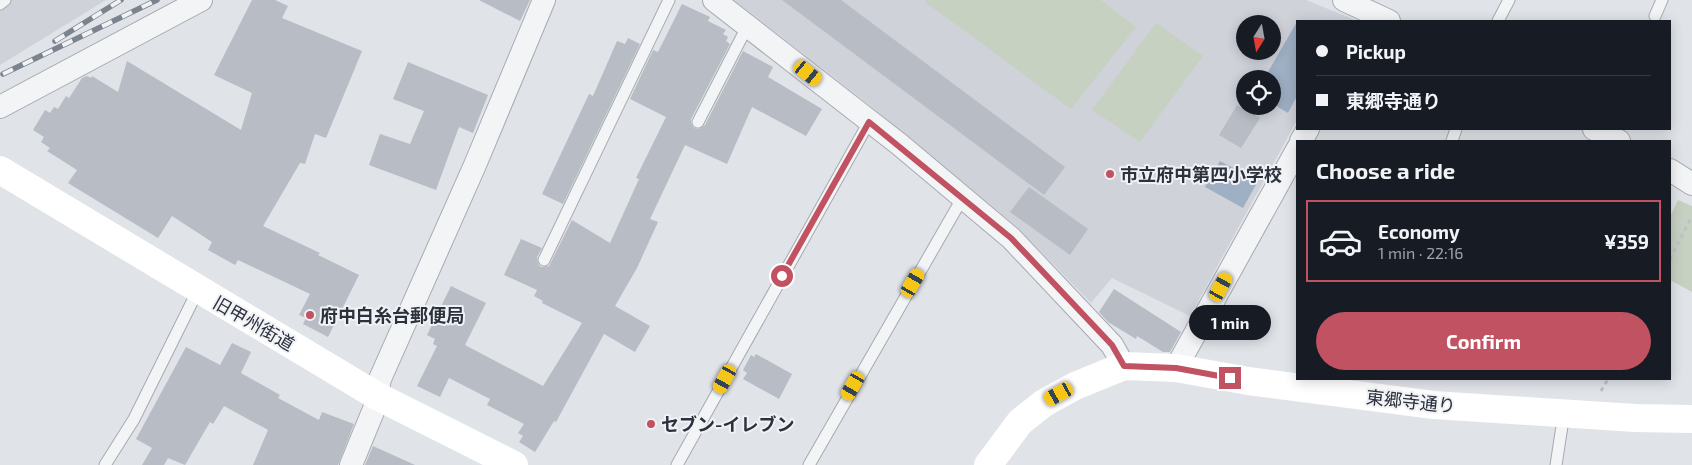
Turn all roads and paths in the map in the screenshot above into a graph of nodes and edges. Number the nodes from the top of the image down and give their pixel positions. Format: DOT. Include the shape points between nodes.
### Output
graph roads {
  1 [pos="5,0"];
  2 [pos="201,0"];
  3 [pos="544,0"];
  4 [pos="668,0"];
  5 [pos="714,0"];
  6 [pos="1344,0"];
  7 [pos="1509,0"];
  8 [pos="1662,0"];
  9 [pos="0,4"];
  10 [pos="1655,16"];
  11 [pos="1376,18"];
  12 [pos="1499,20"];
  13 [pos="748,25"];
  14 [pos="0,107"];
  15 [pos="698,122"];
  16 [pos="869,122"];
  17 [pos="1596,130"];
  18 [pos="1617,140"];
  19 [pos="1296,152"];
  20 [pos="0,170"];
  21 [pos="1671,171"];
  22 [pos="1692,184"];
  23 [pos="963,197"];
  24 [pos="1692,216"];
  25 [pos="1671,257"];
  26 [pos="544,260"];
  27 [pos="198,290"];
  28 [pos="1124,366"];
  29 [pos="1176,368"];
  30 [pos="377,396"];
  31 [pos="1564,413"];
  32 [pos="1692,419"];
  33 [pos="105,465"];
  34 [pos="351,465"];
  35 [pos="514,465"];
  36 [pos="677,465"];
  37 [pos="809,465"];
  38 [pos="988,465"];
  39 [pos="1556,465"];
  1 -- 9 [label="lane"];
  2 -- 14 [label="street"];
  3 -- 30 [label="street" via="380,379"];
  4 -- 26 [label="lane"];
  5 -- 13 [label="street"];
  6 -- 11 [label="street"];
  7 -- 12 [label="lane"];
  8 -- 10 [label="lane"];
  13 -- 15 [label="lane"];
  13 -- 16 [label="street"];
  16 -- 23 [label="street"];
  16 -- 36 [label="lane"];
  17 -- 18 [label="street"];
  19 -- 29 [label="street"];
  20 -- 27 [label="street, 旧甲州街道"];
  21 -- 22 [label="street"];
  23 -- 28 [label="street" via="1011,238 1112,345"];
  23 -- 37 [label="lane"];
  24 -- 25 [label="path"];
  27 -- 30 [label="street, 旧甲州街道"];
  27 -- 33 [label="lane" via="134,419"];
  28 -- 29 [label="street, 東郷寺通り"];
  28 -- 38 [label="street, 東郷寺通り" via="1044,403 1020,422"];
  29 -- 31 [label="street, 東郷寺通り" via="1248,381 1434,405"];
  30 -- 34 [label="street"];
  30 -- 35 [label="street, 旧甲州街道"];
  31 -- 32 [label="street, 東郷寺通り"];
  31 -- 39 [label="lane"];
}
